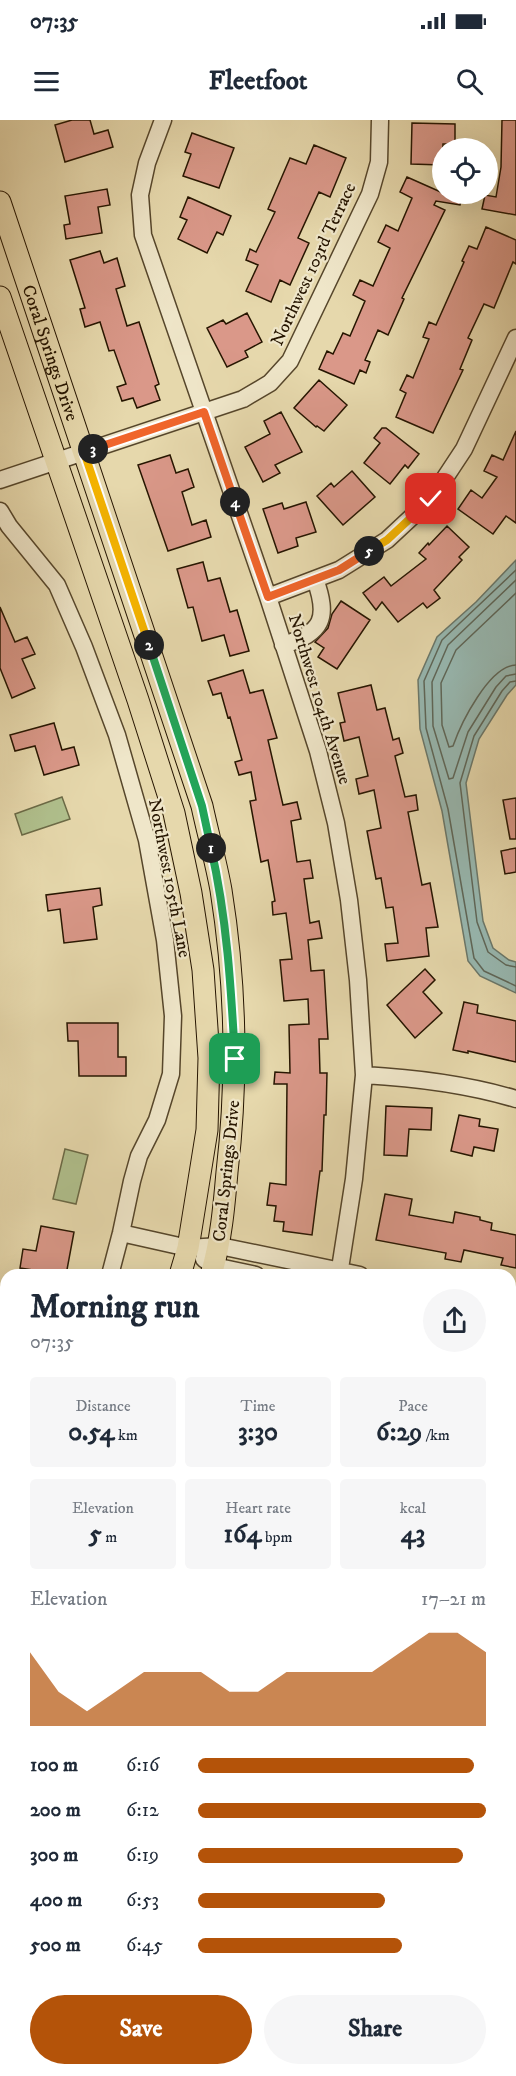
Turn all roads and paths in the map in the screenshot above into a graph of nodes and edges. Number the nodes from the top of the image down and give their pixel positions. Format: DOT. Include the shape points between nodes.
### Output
graph roads {
  1 [pos="164,120"];
  2 [pos="380,120"];
  3 [pos="0,202"];
  4 [pos="0,297"];
  5 [pos="516,338"];
  6 [pos="204,412"];
  7 [pos="84,452"];
  8 [pos="55,462"];
  9 [pos="0,480"];
  10 [pos="0,512"];
  11 [pos="315,579"];
  12 [pos="268,597"];
  13 [pos="283,645"];
  14 [pos="364,1075"];
  15 [pos="516,1099"];
  16 [pos="122,1233"];
  17 [pos="188,1248"];
  18 [pos="215,1262"];
  19 [pos="112,1269"];
  20 [pos="182,1269"];
  21 [pos="237,1269"];
  22 [pos="302,1269"];
  23 [pos="339,1269"];
  1 -- 6 [label="street, Northwest 104th Avenue" via="140,195 143,235"];
  2 -- 6 [label="street, Northwest 103rd Terrace" via="379,162 369,194 290,361 270,383 243,399"];
  3 -- 7 [label="main road, Coral Springs Drive"];
  4 -- 8 [label="main road, Coral Springs Drive"];
  5 -- 11 [label="street" via="464,449 431,499 387,540 339,570"];
  6 -- 7 [label="street, Northwest 103rd Terrace"];
  6 -- 12 [label="street, Northwest 104th Avenue"];
  7 -- 8 [label="street, Northwest 103rd Terrace"];
  7 -- 18 [label="main road, Coral Springs Drive" via="202,806 220,889 231,969 235,1059 232,1132"];
  8 -- 9 [label="street, Northwest 103rd Terrace"];
  8 -- 17 [label="main road, Coral Springs Drive" via="174,813 191,893 203,970 209,1058 207,1130"];
  10 -- 16 [label="street, Northwest 105th Lane" via="57,585 84,647 117,735 144,830 165,940 173,1016 171,1074 157,1120 139,1156"];
  11 -- 12 [label="street"];
  11 -- 13 [label="street" via="321,619 315,630"];
  12 -- 13 [label="street, Northwest 104th Avenue"];
  13 -- 14 [label="street, Northwest 104th Avenue" via="318,751 336,823 351,912"];
  14 -- 15 [label="street" via="455,1083"];
  14 -- 23 [label="street, Northwest 104th Avenue" via="354,1179"];
  16 -- 17 [label="street"];
  16 -- 19 [label="street, Northwest 105th Lane"];
  17 -- 18 [label="street"];
  17 -- 20 [label="main road, Coral Springs Drive"];
  18 -- 21 [label="street"];
  18 -- 22 [label="street"];
}
